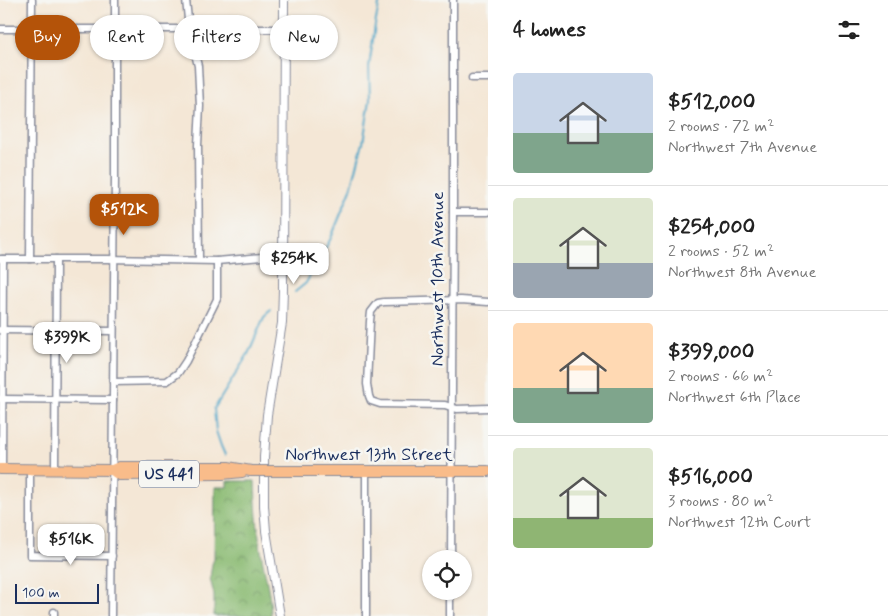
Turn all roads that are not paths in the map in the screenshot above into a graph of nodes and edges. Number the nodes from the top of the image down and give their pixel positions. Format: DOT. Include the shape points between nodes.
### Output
graph roads {
  1 [pos="32,0"];
  2 [pos="115,0"];
  3 [pos="186,0"];
  4 [pos="284,0"];
  5 [pos="454,0"];
  6 [pos="31,15"];
  7 [pos="114,15"];
  8 [pos="188,15"];
  9 [pos="284,15"];
  10 [pos="0,28"];
  11 [pos="15,28"];
  12 [pos="31,60"];
  13 [pos="114,60"];
  14 [pos="196,60"];
  15 [pos="284,60"];
  16 [pos="472,78"];
  17 [pos="488,78"];
  18 [pos="453,212"];
  19 [pos="488,212"];
  20 [pos="283,255"];
  21 [pos="56,258"];
  22 [pos="2,259"];
  23 [pos="30,259"];
  24 [pos="113,259"];
  25 [pos="199,260"];
  26 [pos="217,261"];
  27 [pos="453,300"];
  28 [pos="488,302"];
  29 [pos="1,330"];
  30 [pos="56,330"];
  31 [pos="113,331"];
  32 [pos="113,382"];
  33 [pos="1,399"];
  34 [pos="56,399"];
  35 [pos="113,400"];
  36 [pos="452,407"];
  37 [pos="488,408"];
  38 [pos="1,469"];
  39 [pos="30,469"];
  40 [pos="55,469"];
  41 [pos="112,470"];
  42 [pos="366,471"];
  43 [pos="451,471"];
  44 [pos="488,471"];
  45 [pos="451,550"];
  46 [pos="112,556"];
  47 [pos="450,600"];
  48 [pos="111,616"];
  49 [pos="280,616"];
  50 [pos="366,616"];
  51 [pos="450,616"];
  1 -- 6 [label="street"];
  2 -- 7 [label="street"];
  3 -- 8 [label="street"];
  4 -- 9 [label="street"];
  5 -- 18 [label="street, Northwest 10th Avenue"];
  10 -- 11 [label="street"];
  12 -- 23 [label="street"];
  13 -- 24 [label="street"];
  14 -- 25 [label="street" via="200,106"];
  15 -- 20 [label="street"];
  16 -- 17 [label="street"];
  18 -- 19 [label="street"];
  18 -- 27 [label="street, Northwest 10th Avenue"];
  20 -- 26 [label="street"];
  20 -- 49 [label="street" via="282,323 267,415 264,457 266,531"];
  21 -- 23 [label="street"];
  21 -- 24 [label="street"];
  21 -- 30 [label="street"];
  22 -- 23 [label="street"];
  22 -- 29 [label="street"];
  24 -- 25 [label="street"];
  24 -- 31 [label="street"];
  25 -- 26 [label="street"];
  26 -- 32 [label="street" via="217,299 178,373 167,381"];
  27 -- 28 [label="street"];
  27 -- 36 [label="street, Northwest 10th Avenue"];
  27 -- 36 [label="street" via="378,303 371,312 367,384 371,401 380,404"];
  29 -- 30 [label="street"];
  29 -- 33 [label="street"];
  30 -- 31 [label="street"];
  30 -- 34 [label="street"];
  31 -- 32 [label="street"];
  32 -- 35 [label="street"];
  33 -- 34 [label="street"];
  33 -- 38 [label="street"];
  34 -- 35 [label="street"];
  34 -- 40 [label="street"];
  35 -- 41 [label="street"];
  36 -- 37 [label="street"];
  36 -- 43 [label="street, Northwest 10th Avenue"];
  38 -- 39 [label="main road, Northwest 13th Street / US 441"];
  39 -- 40 [label="main road, Northwest 13th Street / US 441"];
  39 -- 46 [label="street" via="30,555"];
  40 -- 41 [label="main road, Northwest 13th Street / US 441"];
  41 -- 42 [label="main road, Northwest 13th Street / US 441, bridge" via="119,475"];
  41 -- 46 [label="street"];
  42 -- 43 [label="main road, Northwest 13th Street / US 441"];
  42 -- 50 [label="street"];
  43 -- 44 [label="main road, Northwest 13th Street / US 441"];
  43 -- 45 [label="street, Northwest 10th Avenue"];
  46 -- 48 [label="street"];
  47 -- 51 [label="street"];
}
